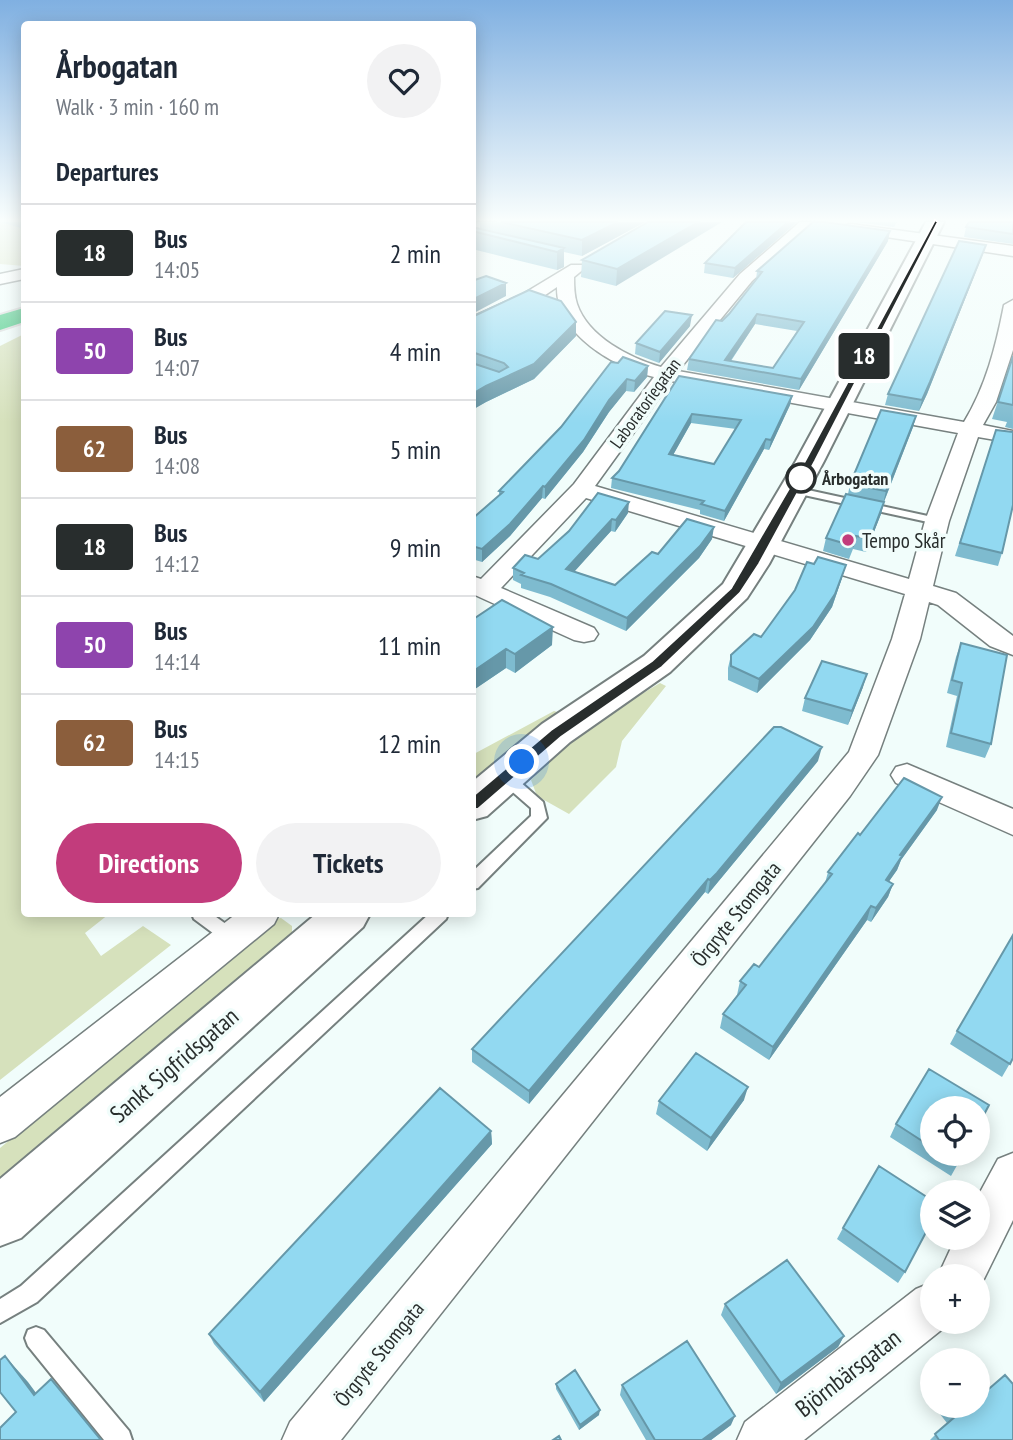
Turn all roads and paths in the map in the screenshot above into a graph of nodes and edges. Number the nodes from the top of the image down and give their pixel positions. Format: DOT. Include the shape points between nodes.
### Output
graph roads {
  1 [pos="546,289"];
  2 [pos="564,289"];
  3 [pos="734,289"];
  4 [pos="900,289"];
  5 [pos="21,296"];
  6 [pos="0,303"];
  7 [pos="1013,306"];
  8 [pos="21,316"];
  9 [pos="476,322"];
  10 [pos="0,323"];
  11 [pos="666,372"];
  12 [pos="838,406"];
  13 [pos="970,429"];
  14 [pos="1013,437"];
  15 [pos="582,489"];
  16 [pos="794,490"];
  17 [pos="937,521"];
  18 [pos="764,543"];
  19 [pos="478,587"];
  20 [pos="919,590"];
  21 [pos="584,634"];
  22 [pos="1013,646"];
  23 [pos="907,775"];
  24 [pos="505,777"];
  25 [pos="476,802"];
  26 [pos="1013,822"];
  27 [pos="476,879"];
  28 [pos="204,917"];
  29 [pos="257,917"];
  30 [pos="340,917"];
  31 [pos="437,917"];
  32 [pos="231,937"];
  33 [pos="0,1123"];
  34 [pos="1013,1174"];
  35 [pos="0,1217"];
  36 [pos="967,1264"];
  37 [pos="0,1312"];
  38 [pos="920,1316"];
  39 [pos="36,1338"];
  40 [pos="120,1440"];
  41 [pos="308,1440"];
  42 [pos="763,1440"];
  1 -- 9 [label="street"];
  2 -- 11 [label="street" via="568,310 579,325 632,363"];
  3 -- 11 [label="street, Laboratoriegatan"];
  4 -- 12 [label="street"];
  5 -- 6 [label="highway"];
  7 -- 13 [label="street, Örgryte Stomgata" via="986,402"];
  8 -- 10 [label="highway"];
  11 -- 12 [label="street"];
  11 -- 15 [label="street, Laboratoriegatan"];
  12 -- 13 [label="street"];
  12 -- 16 [label="street"];
  13 -- 14 [label="street"];
  13 -- 17 [label="street, Örgryte Stomgata"];
  15 -- 18 [label="street"];
  15 -- 19 [label="street, Laboratoriegatan" via="529,547"];
  16 -- 17 [label="lane"];
  16 -- 18 [label="street"];
  17 -- 20 [label="street, Örgryte Stomgata"];
  18 -- 20 [label="street"];
  18 -- 24 [label="street" via="735,591 701,625 657,664 556,733"];
  19 -- 21 [label="street, Laboratoriegatan"];
  20 -- 22 [label="street" via="947,599"];
  20 -- 41 [label="street, Örgryte Stomgata" via="863,755"];
  23 -- 26 [label="street"];
  24 -- 25 [label="street"];
  24 -- 27 [label="lane" via="537,806 539,818"];
  28 -- 32 [label="lane"];
  29 -- 32 [label="street"];
  30 -- 35 [label="street, Sankt Sigfridsgatan"];
  31 -- 37 [label="lane" via="29,1294"];
  32 -- 33 [label="street"];
  34 -- 36 [label="street"];
  38 -- 42 [label="street, Björnbärsgatan"];
  39 -- 40 [label="lane"];
}
